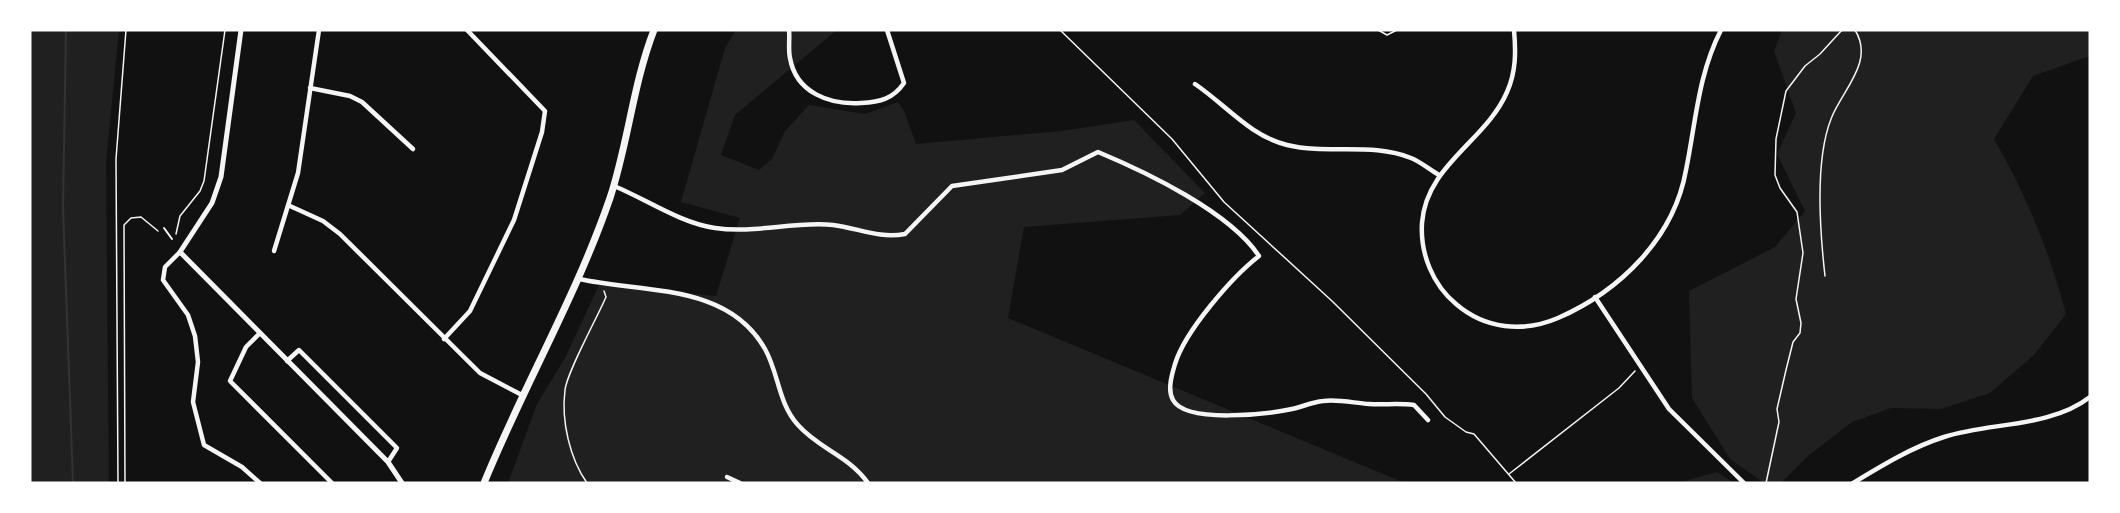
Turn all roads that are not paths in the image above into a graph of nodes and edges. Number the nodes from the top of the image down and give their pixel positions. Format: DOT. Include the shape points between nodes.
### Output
graph roads {
  1 [pos="242,30"];
  2 [pos="319,30"];
  3 [pos="467,30"];
  4 [pos="654,30"];
  5 [pos="789,30"];
  6 [pos="887,30"];
  7 [pos="1514,30"];
  8 [pos="1721,30"];
  9 [pos="1195,84"];
  10 [pos="310,87"];
  11 [pos="413,149"];
  12 [pos="1439,175"];
  13 [pos="614,186"];
  14 [pos="290,206"];
  15 [pos="164,228"];
  16 [pos="172,239"];
  17 [pos="274,251"];
  18 [pos="180,252"];
  19 [pos="579,279"];
  20 [pos="1595,297"];
  21 [pos="260,333"];
  22 [pos="444,339"];
  23 [pos="287,361"];
  24 [pos="522,395"];
  25 [pos="2090,397"];
  26 [pos="1428,420"];
  27 [pos="388,462"];
  28 [pos="727,477"];
  29 [pos="260,483"];
  30 [pos="332,483"];
  31 [pos="402,483"];
  32 [pos="483,483"];
  33 [pos="740,483"];
  34 [pos="868,483"];
  35 [pos="1744,483"];
  36 [pos="1853,483"];
  1 -- 18 [label="street" via="221,177 198,229"];
  2 -- 10 [label="street"];
  3 -- 22 [label="street" via="545,111 514,220 470,311"];
  4 -- 13 [label="main road"];
  5 -- 6 [label="street" via="790,59 800,79 815,96 843,104 876,102 896,95 904,83"];
  7 -- 12 [label="street" via="1515,65 1507,92 1488,121"];
  8 -- 20 [label="street" via="1707,56 1699,88 1679,202 1649,250 1632,269"];
  9 -- 12 [label="street" via="1255,132 1286,145 1324,151 1367,149 1412,158"];
  10 -- 11 [label="street" via="362,102"];
  10 -- 14 [label="street"];
  12 -- 20 [label="street" via="1427,200 1422,224 1425,254 1434,278 1459,307 1491,324 1527,327 1543,324"];
  13 -- 19 [label="main road"];
  13 -- 26 [label="street" via="703,226 809,224 895,236 905,234 952,186 1062,170 1098,152 1163,181 1225,221 1259,256 1217,298 1183,347 1170,391 1179,406 1214,416 1291,409 1333,400 1414,405"];
  14 -- 17 [label="street"];
  14 -- 22 [label="street" via="323,221 340,234"];
  15 -- 16 [label="lane"];
  18 -- 21 [label="street"];
  18 -- 29 [label="street" via="165,267 163,280 188,315 195,336 198,362 193,402 204,445 242,466"];
  19 -- 24 [label="main road"];
  19 -- 34 [label="street" via="686,296 735,314 766,351 781,398 798,425 850,462"];
  20 -- 35 [label="street" via="1669,409"];
  21 -- 23 [label="street"];
  21 -- 30 [label="street" via="246,347 230,381"];
  22 -- 24 [label="street" via="480,373"];
  23 -- 27 [label="street"];
  23 -- 27 [label="street" via="299,350 397,448"];
  24 -- 32 [label="main road"];
  25 -- 36 [label="street" via="2069,410 1942,438 1912,449"];
  27 -- 31 [label="street"];
  28 -- 33 [label="street"];
}
